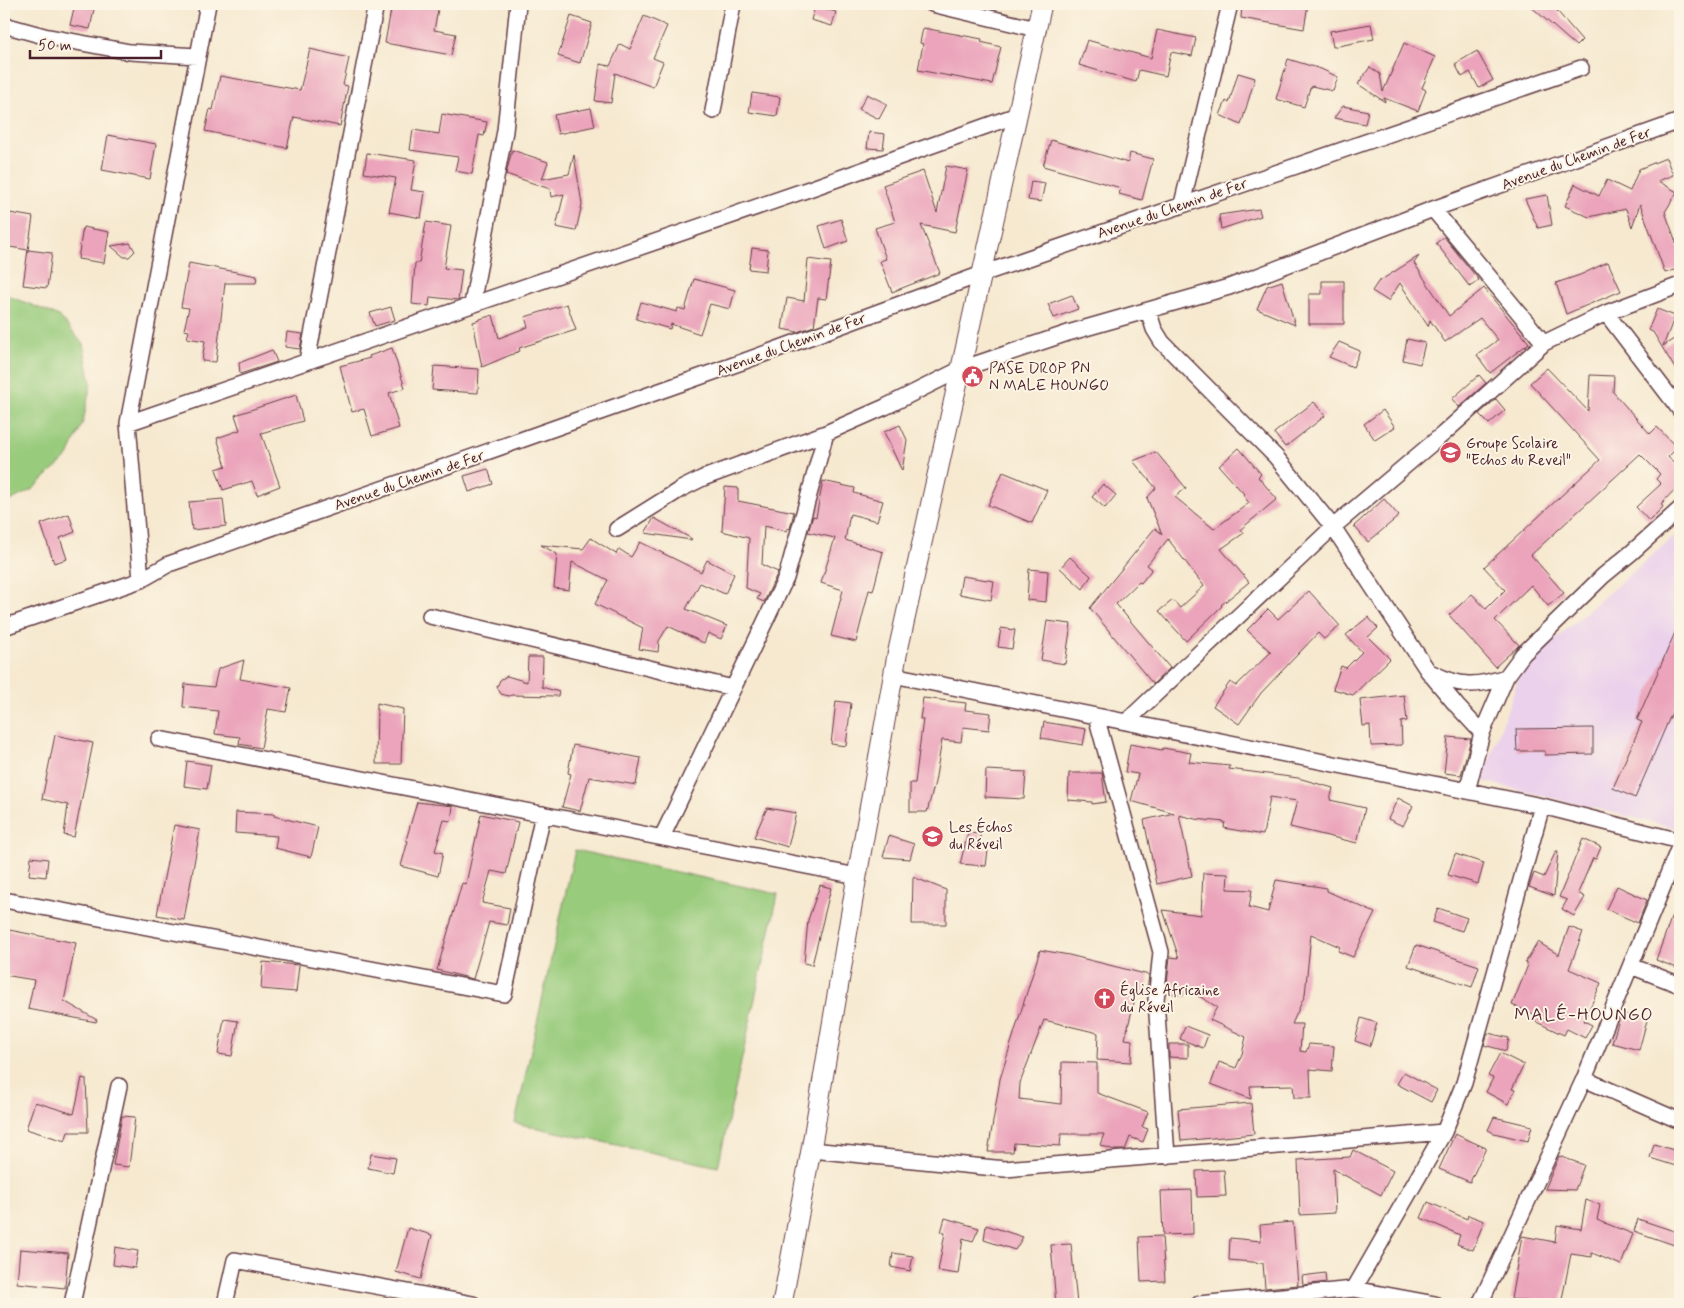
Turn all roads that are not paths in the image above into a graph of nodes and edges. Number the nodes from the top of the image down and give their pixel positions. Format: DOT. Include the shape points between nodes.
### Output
graph roads {
  1 [pos="208,4"];
  2 [pos="376,4"];
  3 [pos="518,4"];
  4 [pos="733,4"];
  5 [pos="932,4"];
  6 [pos="1042,4"];
  7 [pos="1230,4"];
  8 [pos="4,25"];
  9 [pos="1036,29"];
  10 [pos="197,56"];
  11 [pos="1581,68"];
  12 [pos="713,111"];
  13 [pos="1017,115"];
  14 [pos="1680,120"];
  15 [pos="1182,204"];
  16 [pos="1433,209"];
  17 [pos="982,274"];
  18 [pos="1680,285"];
  19 [pos="472,304"];
  20 [pos="1148,310"];
  21 [pos="1606,313"];
  22 [pos="1544,343"];
  23 [pos="308,361"];
  24 [pos="961,369"];
  25 [pos="1680,410"];
  26 [pos="128,423"];
  27 [pos="826,433"];
  28 [pos="1680,509"];
  29 [pos="1333,527"];
  30 [pos="617,529"];
  31 [pos="141,580"];
  32 [pos="430,616"];
  33 [pos="4,627"];
  34 [pos="1428,671"];
  35 [pos="893,675"];
  36 [pos="1506,677"];
  37 [pos="733,688"];
  38 [pos="1096,716"];
  39 [pos="1126,722"];
  40 [pos="1482,733"];
  41 [pos="159,739"];
  42 [pos="1467,791"];
  43 [pos="1542,806"];
  44 [pos="543,814"];
  45 [pos="662,838"];
  46 [pos="1680,843"];
  47 [pos="857,876"];
  48 [pos="4,900"];
  49 [pos="1631,966"];
  50 [pos="1680,985"];
  51 [pos="1584,1079"];
  52 [pos="119,1086"];
  53 [pos="1680,1121"];
  54 [pos="1444,1132"];
  55 [pos="812,1150"];
  56 [pos="1167,1156"];
  57 [pos="1354,1289"];
  58 [pos="72,1304"];
  59 [pos="225,1304"];
  60 [pos="472,1304"];
  61 [pos="782,1304"];
  62 [pos="1199,1304"];
  63 [pos="1435,1304"];
  64 [pos="1480,1304"];
  1 -- 10 [label="street"];
  2 -- 23 [label="street"];
  3 -- 19 [label="street" via="505,130"];
  4 -- 12 [label="street"];
  5 -- 9 [label="street"];
  6 -- 9 [label="street"];
  7 -- 15 [label="street"];
  8 -- 10 [label="street" via="61,40 130,52"];
  9 -- 13 [label="street"];
  10 -- 26 [label="street"];
  11 -- 15 [label="street, Avenue du Chemin de Fer"];
  13 -- 17 [label="street"];
  13 -- 19 [label="street"];
  14 -- 16 [label="street, Avenue du Chemin de Fer"];
  15 -- 17 [label="street, Avenue du Chemin de Fer"];
  16 -- 20 [label="street, Avenue du Chemin de Fer" via="1229,287"];
  16 -- 22 [label="street"];
  17 -- 24 [label="street"];
  17 -- 31 [label="street, Avenue du Chemin de Fer" via="169,564"];
  18 -- 21 [label="street"];
  19 -- 23 [label="street"];
  20 -- 24 [label="street, Avenue du Chemin de Fer"];
  20 -- 29 [label="street" via="1162,342 1276,457"];
  21 -- 22 [label="street"];
  21 -- 25 [label="street"];
  22 -- 29 [label="street"];
  23 -- 26 [label="street"];
  24 -- 27 [label="street, Avenue du Chemin de Fer"];
  24 -- 35 [label="street"];
  26 -- 31 [label="street"];
  27 -- 30 [label="street, Avenue du Chemin de Fer" via="703,478"];
  27 -- 37 [label="street" via="786,578"];
  28 -- 36 [label="street" via="1603,576 1523,654"];
  29 -- 34 [label="street"];
  29 -- 39 [label="street"];
  31 -- 33 [label="street, Avenue du Chemin de Fer"];
  32 -- 37 [label="street"];
  34 -- 36 [label="street" via="1450,682 1471,684"];
  34 -- 40 [label="street"];
  35 -- 38 [label="street"];
  35 -- 47 [label="street"];
  36 -- 40 [label="street"];
  37 -- 45 [label="street"];
  38 -- 39 [label="street"];
  38 -- 56 [label="street" via="1161,952 1156,1000"];
  39 -- 42 [label="street"];
  40 -- 42 [label="street"];
  41 -- 44 [label="street"];
  42 -- 43 [label="street"];
  43 -- 46 [label="street"];
  43 -- 54 [label="street" via="1464,1083"];
  44 -- 45 [label="street"];
  44 -- 48 [label="street" via="504,994"];
  45 -- 47 [label="street"];
  46 -- 49 [label="street"];
  47 -- 55 [label="street"];
  49 -- 50 [label="street"];
  49 -- 51 [label="street"];
  51 -- 53 [label="street"];
  51 -- 64 [label="street"];
  52 -- 58 [label="street"];
  54 -- 56 [label="street"];
  54 -- 57 [label="street"];
  55 -- 56 [label="street" via="1005,1169"];
  55 -- 61 [label="street"];
  57 -- 62 [label="street"];
  57 -- 63 [label="street"];
  59 -- 60 [label="street" via="236,1260"];
}
